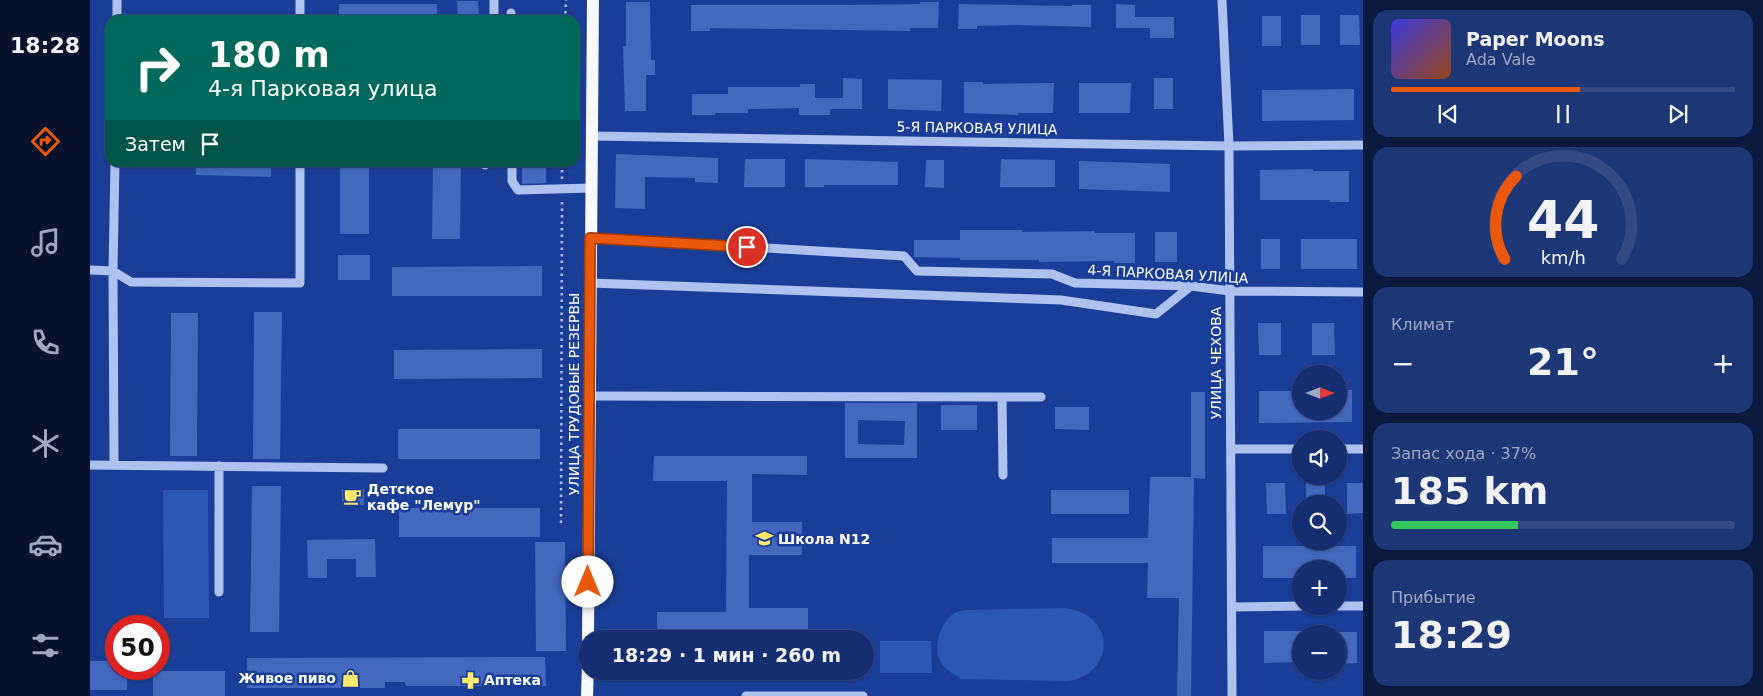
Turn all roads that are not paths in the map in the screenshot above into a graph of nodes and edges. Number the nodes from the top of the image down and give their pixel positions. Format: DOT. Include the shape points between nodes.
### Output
graph roads {
  1 [pos="117,0"];
  2 [pos="300,0"];
  3 [pos="494,0"];
  4 [pos="593,0"];
  5 [pos="1222,0"];
  6 [pos="117,15"];
  7 [pos="300,15"];
  8 [pos="494,15"];
  9 [pos="592,136"];
  10 [pos="1363,145"];
  11 [pos="1229,146"];
  12 [pos="115,167"];
  13 [pos="300,167"];
  14 [pos="512,167"];
  15 [pos="591,188"];
  16 [pos="590,238"];
  17 [pos="90,270"];
  18 [pos="113,271"];
  19 [pos="590,283"];
  20 [pos="1192,286"];
  21 [pos="1230,291"];
  22 [pos="1363,292"];
  23 [pos="589,396"];
  24 [pos="1002,397"];
  25 [pos="1041,397"];
  26 [pos="1292,449"];
  27 [pos="1347,449"];
  28 [pos="1363,449"];
  29 [pos="1231,450"];
  30 [pos="90,465"];
  31 [pos="114,465"];
  32 [pos="218,466"];
  33 [pos="383,468"];
  34 [pos="1003,475"];
  35 [pos="219,592"];
  36 [pos="1232,606"];
  37 [pos="1292,606"];
  38 [pos="1347,606"];
  39 [pos="1363,606"];
  40 [pos="588,630"];
  41 [pos="588,680"];
  42 [pos="587,696"];
  43 [pos="746,696"];
  44 [pos="863,696"];
  45 [pos="1232,696"];
  1 -- 6 [label="street"];
  2 -- 7 [label="street"];
  3 -- 8 [label="street"];
  4 -- 9 [label="main road, УЛИЦА ТРУДОВЫЕ РЕЗЕРВЫ"];
  5 -- 11 [label="street, УЛИЦА ЧЕХОВА"];
  9 -- 11 [label="street, 5-Я ПАРКОВАЯ УЛИЦА"];
  9 -- 15 [label="main road, УЛИЦА ТРУДОВЫЕ РЕЗЕРВЫ"];
  10 -- 11 [label="street, 5-Я ПАРКОВАЯ УЛИЦА"];
  11 -- 21 [label="street, УЛИЦА ЧЕХОВА"];
  12 -- 18 [label="street"];
  13 -- 18 [label="street" via="300,283 131,282"];
  14 -- 15 [label="street" via="512,181 518,190"];
  15 -- 16 [label="main road, УЛИЦА ТРУДОВЫЕ РЕЗЕРВЫ"];
  16 -- 19 [label="main road, УЛИЦА ТРУДОВЫЕ РЕЗЕРВЫ"];
  16 -- 20 [label="street, 4-Я ПАРКОВАЯ УЛИЦА" via="904,256 917,271 1052,274 1075,283"];
  17 -- 18 [label="street"];
  18 -- 31 [label="street"];
  19 -- 20 [label="street" via="1061,300 1156,314"];
  19 -- 23 [label="main road, УЛИЦА ТРУДОВЫЕ РЕЗЕРВЫ"];
  20 -- 21 [label="street, 4-Я ПАРКОВАЯ УЛИЦА"];
  21 -- 22 [label="street, 4-Я ПАРКОВАЯ УЛИЦА"];
  21 -- 29 [label="street, УЛИЦА ЧЕХОВА"];
  23 -- 24 [label="street"];
  23 -- 40 [label="main road, УЛИЦА ТРУДОВЫЕ РЕЗЕРВЫ"];
  24 -- 25 [label="street"];
  24 -- 34 [label="street"];
  26 -- 29 [label="street"];
  27 -- 28 [label="street"];
  29 -- 36 [label="street, УЛИЦА ЧЕХОВА"];
  30 -- 31 [label="street"];
  31 -- 32 [label="street"];
  32 -- 33 [label="street"];
  32 -- 35 [label="street"];
  36 -- 37 [label="street"];
  36 -- 45 [label="street, УЛИЦА ЧЕХОВА"];
  38 -- 39 [label="street"];
  41 -- 42 [label="main road"];
  43 -- 44 [label="street"];
}
